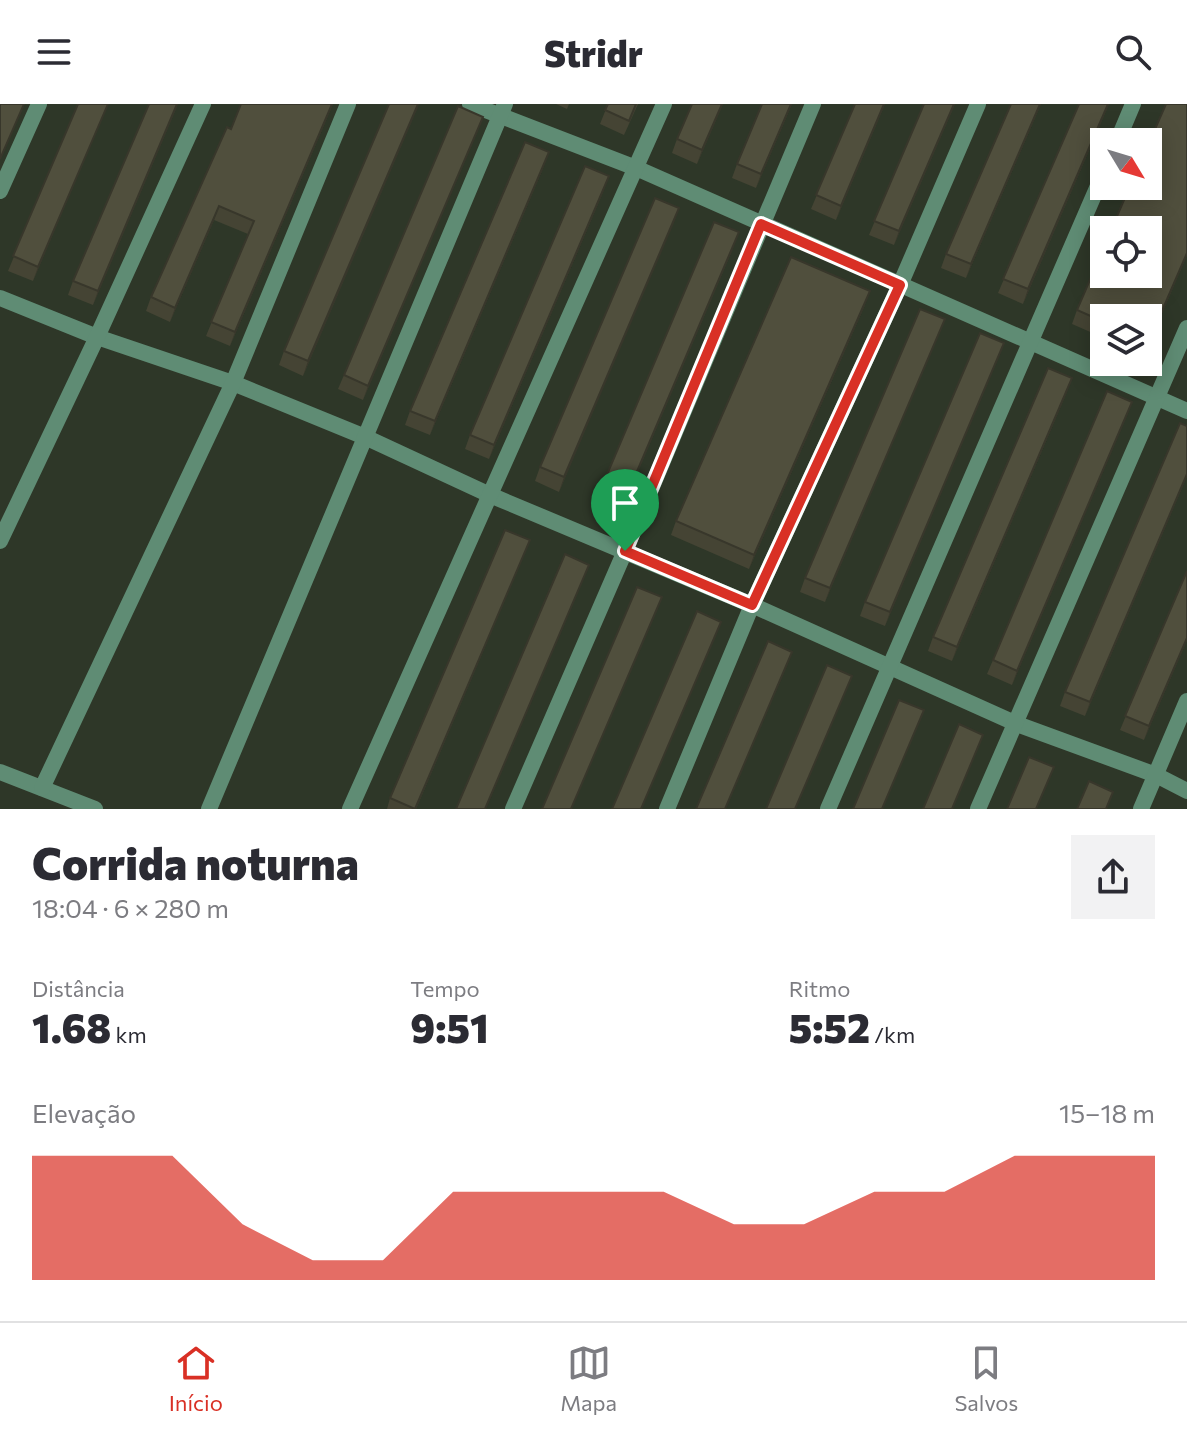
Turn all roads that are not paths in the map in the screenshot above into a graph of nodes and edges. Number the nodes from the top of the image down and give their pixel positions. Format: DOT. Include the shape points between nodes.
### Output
graph roads {
  1 [pos="39,104"];
  2 [pos="203,104"];
  3 [pos="348,104"];
  4 [pos="470,104"];
  5 [pos="664,104"];
  6 [pos="813,104"];
  7 [pos="978,104"];
  8 [pos="1133,104"];
  9 [pos="503,110"];
  10 [pos="1123,128"];
  11 [pos="636,168"];
  12 [pos="0,191"];
  13 [pos="1092,200"];
  14 [pos="761,224"];
  15 [pos="900,285"];
  16 [pos="0,298"];
  17 [pos="1187,328"];
  18 [pos="97,337"];
  19 [pos="1031,343"];
  20 [pos="233,383"];
  21 [pos="1157,398"];
  22 [pos="1187,411"];
  23 [pos="365,437"];
  24 [pos="490,495"];
  25 [pos="0,541"];
  26 [pos="625,551"];
  27 [pos="752,605"];
  28 [pos="889,667"];
  29 [pos="1187,701"];
  30 [pos="1017,724"];
  31 [pos="0,772"];
  32 [pos="1156,775"];
  33 [pos="42,788"];
  34 [pos="1187,791"];
  35 [pos="95,809"];
  36 [pos="209,809"];
  37 [pos="350,809"];
  38 [pos="513,809"];
  39 [pos="667,809"];
  40 [pos="828,809"];
  41 [pos="978,809"];
  42 [pos="1141,809"];
  1 -- 12 [label="street"];
  2 -- 18 [label="street"];
  3 -- 20 [label="street"];
  4 -- 9 [label="street"];
  5 -- 11 [label="street"];
  6 -- 14 [label="street"];
  7 -- 15 [label="street"];
  8 -- 10 [label="street"];
  9 -- 11 [label="street"];
  9 -- 23 [label="street"];
  11 -- 14 [label="street"];
  11 -- 24 [label="street"];
  13 -- 19 [label="street"];
  14 -- 15 [label="street"];
  14 -- 26 [label="street"];
  15 -- 19 [label="street"];
  15 -- 27 [label="street"];
  16 -- 18 [label="street"];
  17 -- 21 [label="street"];
  18 -- 20 [label="street"];
  18 -- 25 [label="street"];
  19 -- 21 [label="street"];
  19 -- 28 [label="street"];
  20 -- 23 [label="street"];
  20 -- 33 [label="street"];
  21 -- 22 [label="street"];
  21 -- 30 [label="street"];
  23 -- 24 [label="street"];
  23 -- 36 [label="street"];
  24 -- 26 [label="street"];
  24 -- 37 [label="street"];
  26 -- 27 [label="street"];
  26 -- 38 [label="street"];
  27 -- 28 [label="street"];
  27 -- 39 [label="street"];
  28 -- 30 [label="street"];
  28 -- 40 [label="street"];
  29 -- 32 [label="street"];
  30 -- 32 [label="street"];
  30 -- 41 [label="street"];
  31 -- 33 [label="street"];
  32 -- 34 [label="street"];
  32 -- 42 [label="street"];
  33 -- 35 [label="street"];
}
